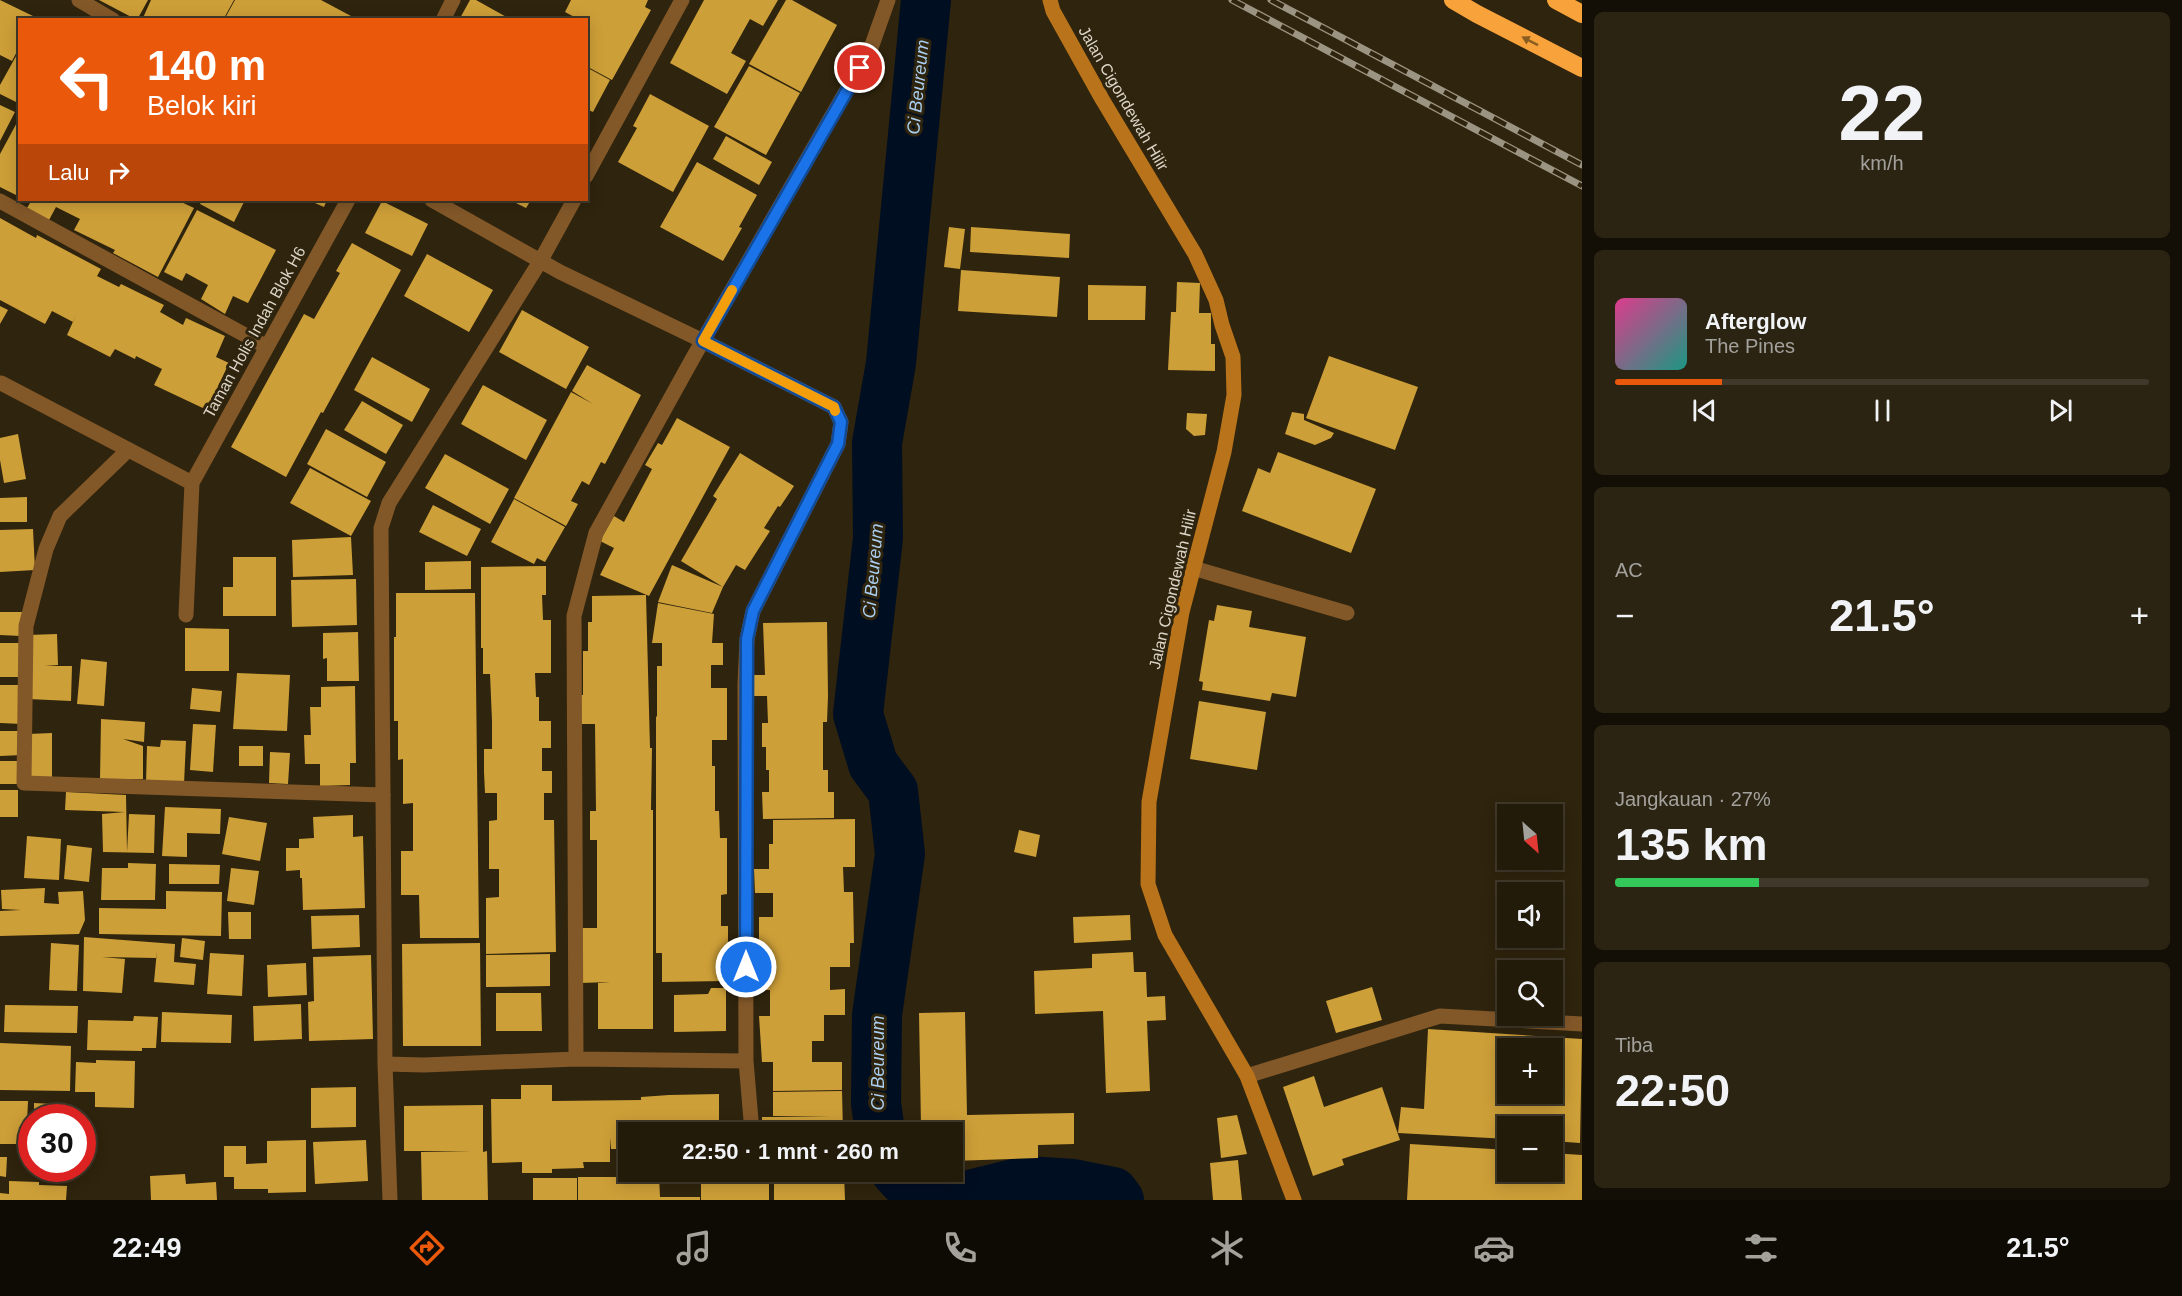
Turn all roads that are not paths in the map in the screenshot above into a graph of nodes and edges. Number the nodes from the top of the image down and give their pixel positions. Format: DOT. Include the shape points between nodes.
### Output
graph roads {
  1 [pos="79,0"];
  2 [pos="453,0"];
  3 [pos="682,0"];
  4 [pos="888,0"];
  5 [pos="1050,0"];
  6 [pos="1453,0"];
  7 [pos="1556,0"];
  8 [pos="1582,14"];
  9 [pos="110,18"];
  10 [pos="444,18"];
  11 [pos="1582,68"];
  12 [pos="588,172"];
  13 [pos="0,201"];
  14 [pos="347,201"];
  15 [pos="434,201"];
  16 [pos="573,201"];
  17 [pos="541,260"];
  18 [pos="703,341"];
  19 [pos="267,347"];
  20 [pos="1,383"];
  21 [pos="128,450"];
  22 [pos="192,483"];
  23 [pos="1193,568"];
  24 [pos="1347,613"];
  25 [pos="186,615"];
  26 [pos="383,795"];
  27 [pos="1582,1024"];
  28 [pos="576,1059"];
  29 [pos="746,1061"];
  30 [pos="385,1064"];
  31 [pos="1247,1076"];
  32 [pos="751,1122"];
  33 [pos="390,1200"];
  34 [pos="1294,1200"];
  1 -- 9 [label="street"];
  2 -- 10 [label="street"];
  3 -- 12 [label="street"];
  4 -- 18 [label="street" via="872,48"];
  5 -- 23 [label="street, Jalan Cigondewah Hilir" via="1102,99 1195,254 1216,300 1233,357 1234,395 1224,452"];
  11 -- 6 [label="highway, one-way"];
  7 -- 8 [label="highway"];
  13 -- 19 [label="street"];
  14 -- 19 [label="street, Taman Holis Indah Blok H6"];
  15 -- 17 [label="street"];
  16 -- 17 [label="street"];
  17 -- 18 [label="street"];
  17 -- 26 [label="street" via="389,503 381,528"];
  18 -- 28 [label="street" via="596,533 574,616"];
  18 -- 29 [label="street" via="834,407 841,422 838,444 753,611 747,639"];
  19 -- 22 [label="street, Taman Holis Indah Blok H6"];
  20 -- 21 [label="street"];
  21 -- 22 [label="street"];
  21 -- 26 [label="street" via="60,516 46,549 26,626 24,783"];
  22 -- 25 [label="street"];
  23 -- 24 [label="street"];
  23 -- 31 [label="street, Jalan Cigondewah Hilir" via="1149,802 1148,884 1165,935"];
  26 -- 30 [label="street"];
  27 -- 31 [label="street" via="1440,1016"];
  28 -- 29 [label="street"];
  28 -- 30 [label="street"];
  29 -- 32 [label="street"];
  30 -- 33 [label="street"];
  31 -- 34 [label="street, Jalan Cigondewah Hilir"];
}
